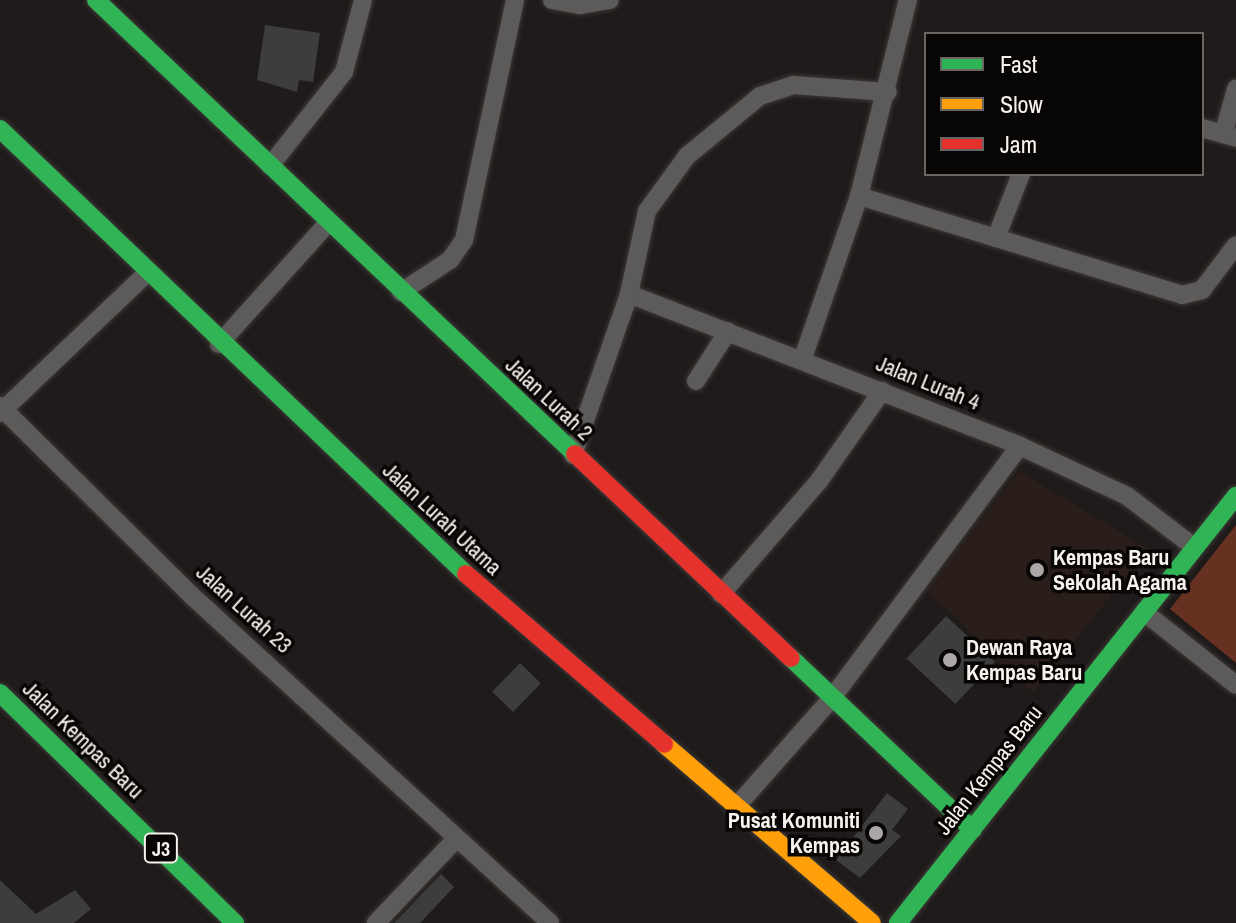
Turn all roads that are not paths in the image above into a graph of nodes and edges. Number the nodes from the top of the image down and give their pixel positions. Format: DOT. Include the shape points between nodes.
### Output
graph roads {
  1 [pos="96,0"];
  2 [pos="363,0"];
  3 [pos="515,0"];
  4 [pos="552,0"];
  5 [pos="610,0"];
  6 [pos="908,0"];
  7 [pos="1236,89"];
  8 [pos="888,92"];
  9 [pos="1204,128"];
  10 [pos="0,129"];
  11 [pos="1230,135"];
  12 [pos="270,166"];
  13 [pos="1020,176"];
  14 [pos="859,196"];
  15 [pos="329,222"];
  16 [pos="996,238"];
  17 [pos="1236,245"];
  18 [pos="147,273"];
  19 [pos="401,292"];
  20 [pos="629,294"];
  21 [pos="728,331"];
  22 [pos="219,344"];
  23 [pos="803,358"];
  24 [pos="696,381"];
  25 [pos="882,391"];
  26 [pos="1,410"];
  27 [pos="1020,446"];
  28 [pos="573,455"];
  29 [pos="1236,496"];
  30 [pos="1194,547"];
  31 [pos="721,594"];
  32 [pos="1144,612"];
  33 [pos="1236,685"];
  34 [pos="0,693"];
  35 [pos="832,698"];
  36 [pos="735,808"];
  37 [pos="973,830"];
  38 [pos="457,838"];
  39 [pos="862,920"];
  40 [pos="235,923"];
  41 [pos="376,923"];
  42 [pos="550,923"];
  43 [pos="898,923"];
  1 -- 12 [label="street, Jalan Lurah 2"];
  2 -- 12 [label="street" via="344,72"];
  3 -- 19 [label="street" via="464,240 450,260"];
  4 -- 5 [label="street" via="581,5"];
  6 -- 8 [label="street"];
  7 -- 11 [label="street"];
  8 -- 14 [label="street"];
  8 -- 20 [label="street" via="825,83 760,96 687,156 662,186 647,211"];
  9 -- 11 [label="street"];
  10 -- 18 [label="street, Jalan Lurah Utama"];
  12 -- 15 [label="street, Jalan Lurah 2"];
  13 -- 16 [label="street"];
  14 -- 16 [label="street"];
  14 -- 23 [label="street"];
  15 -- 19 [label="street, Jalan Lurah 2"];
  15 -- 22 [label="street"];
  16 -- 17 [label="street" via="1182,295 1202,290"];
  18 -- 22 [label="street, Jalan Lurah Utama"];
  18 -- 26 [label="street"];
  19 -- 28 [label="street, Jalan Lurah 2"];
  20 -- 21 [label="street, Jalan Lurah 4"];
  20 -- 28 [label="street"];
  21 -- 23 [label="street, Jalan Lurah 4"];
  21 -- 24 [label="street"];
  22 -- 36 [label="street, Jalan Lurah Utama" via="441,553"];
  23 -- 25 [label="street, Jalan Lurah 4"];
  25 -- 27 [label="street, Jalan Lurah 4"];
  25 -- 31 [label="street" via="819,481"];
  26 -- 38 [label="street, Jalan Lurah 23" via="225,626"];
  27 -- 30 [label="street, Jalan Lurah 4" via="1127,496"];
  27 -- 35 [label="street"];
  28 -- 31 [label="street, Jalan Lurah 2"];
  29 -- 30 [label="street, Jalan Kempas Baru"];
  30 -- 32 [label="street, Jalan Kempas Baru"];
  31 -- 35 [label="street, Jalan Lurah 2"];
  32 -- 33 [label="street"];
  32 -- 37 [label="street, Jalan Kempas Baru"];
  34 -- 40 [label="street, Jalan Kempas Baru / J3"];
  35 -- 36 [label="street"];
  35 -- 37 [label="street, Jalan Lurah 2"];
  36 -- 39 [label="street, Jalan Lurah Utama"];
  37 -- 43 [label="street, Jalan Kempas Baru"];
  38 -- 41 [label="street"];
  38 -- 42 [label="street, Jalan Lurah 23"];
}
